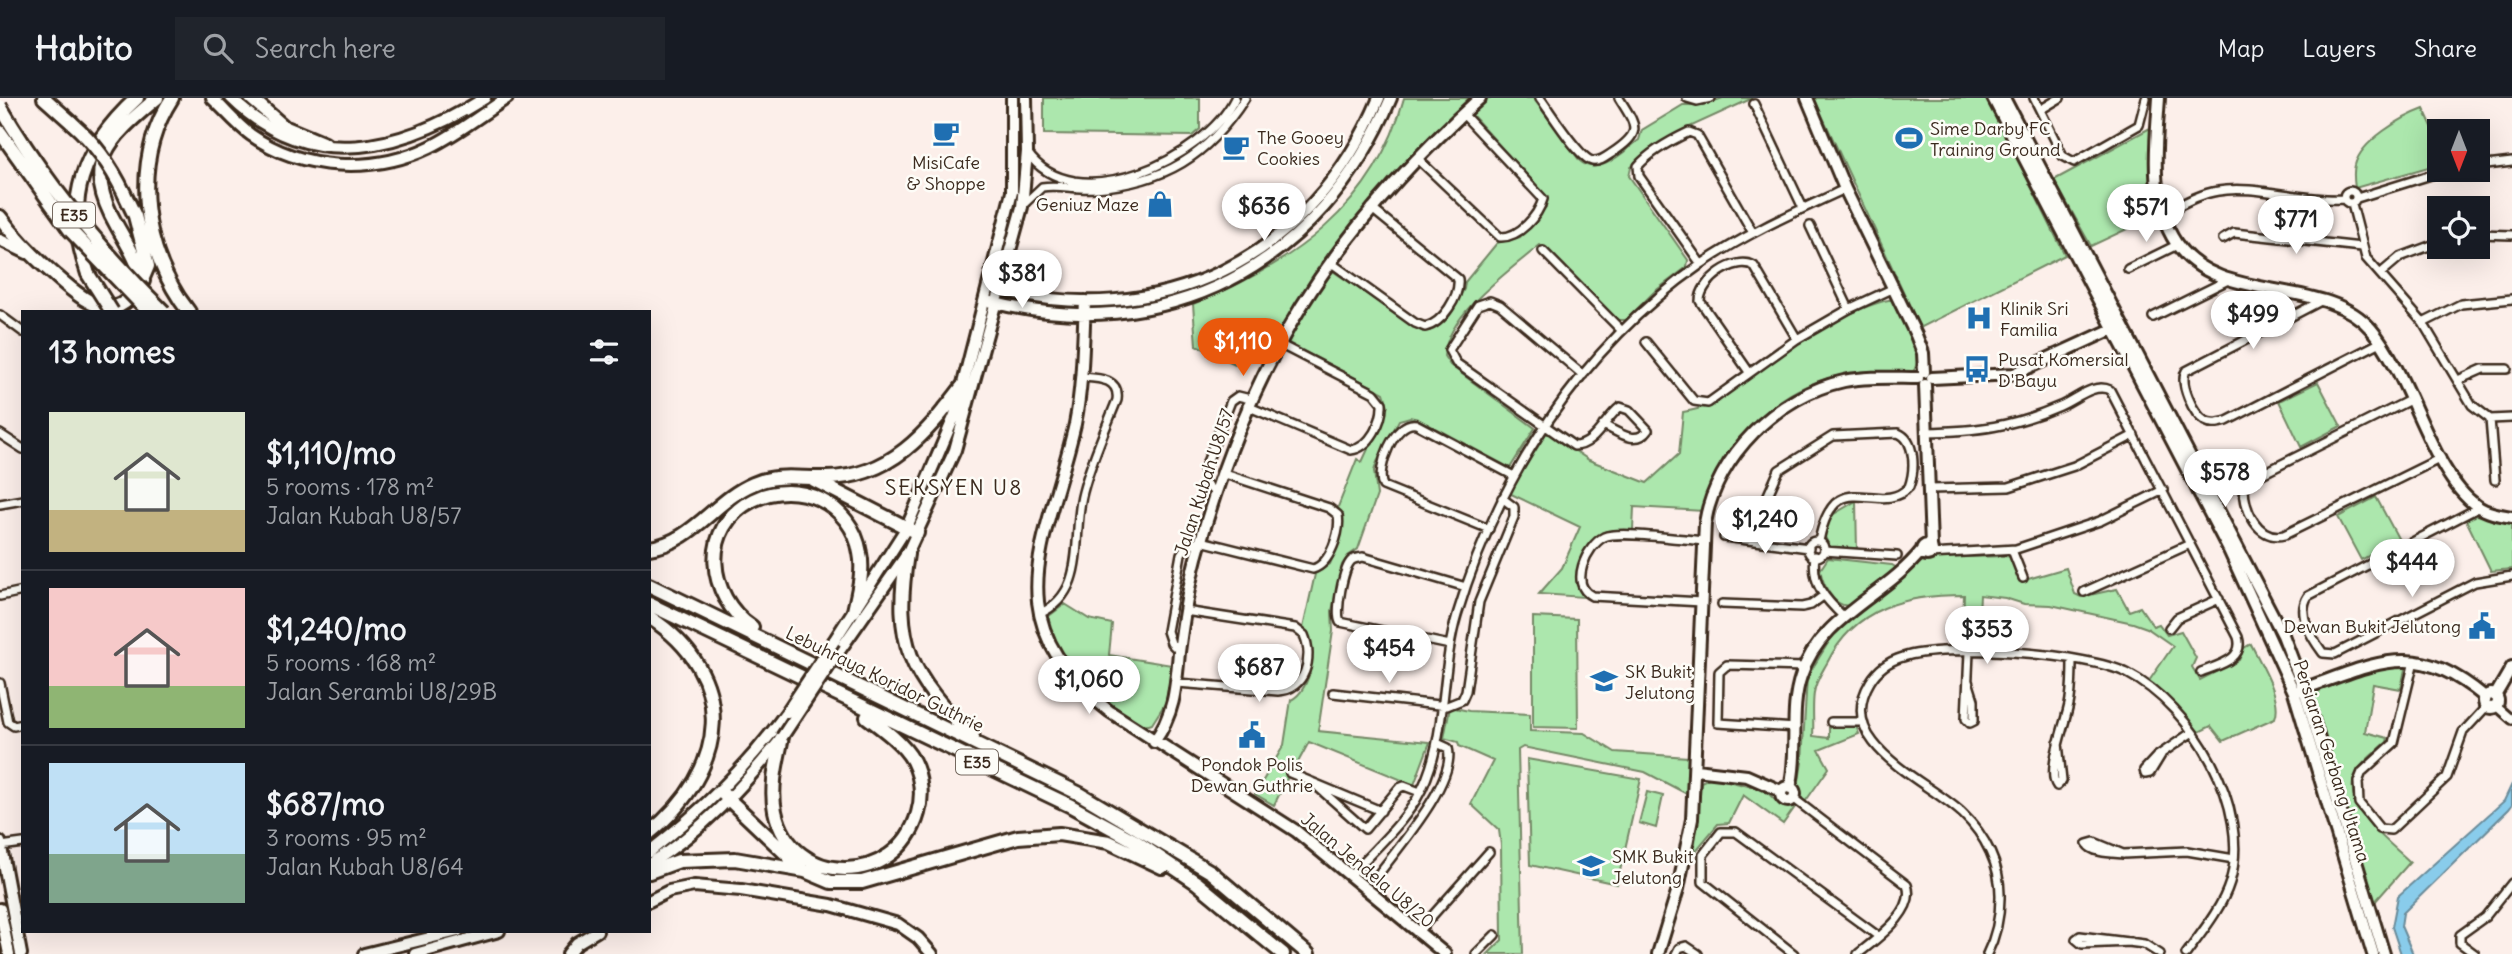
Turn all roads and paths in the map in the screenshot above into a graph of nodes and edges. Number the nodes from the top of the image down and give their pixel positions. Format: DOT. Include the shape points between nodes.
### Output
graph roads {
  1 [pos="44,98"];
  2 [pos="137,98"];
  3 [pos="157,98"];
  4 [pos="172,98"];
  5 [pos="212,98"];
  6 [pos="231,98"];
  7 [pos="251,98"];
  8 [pos="485,98"];
  9 [pos="507,98"];
  10 [pos="1012,98"];
  11 [pos="1026,98"];
  12 [pos="1235,98"];
  13 [pos="1245,98"];
  14 [pos="1379,98"];
  15 [pos="1391,98"];
  16 [pos="1480,98"];
  17 [pos="1540,98"];
  18 [pos="1619,98"];
  19 [pos="1687,98"];
  20 [pos="1711,98"];
  21 [pos="1807,98"];
  22 [pos="1993,98"];
  23 [pos="2004,98"];
  24 [pos="2034,98"];
  25 [pos="2060,98"];
  26 [pos="2146,98"];
  27 [pos="2159,98"];
  28 [pos="1754,104"];
  29 [pos="0,106"];
  30 [pos="2040,110"];
  31 [pos="1463,114"];
  32 [pos="0,132"];
  33 [pos="325,144"];
  34 [pos="1027,152"];
  35 [pos="1418,159"];
  36 [pos="2512,162"];
  37 [pos="2490,165"];
  38 [pos="2427,177"];
  39 [pos="1845,189"];
  40 [pos="2344,199"];
  41 [pos="2354,201"];
  42 [pos="1022,206"];
  43 [pos="1371,208"];
  44 [pos="1803,208"];
  45 [pos="2162,214"];
  46 [pos="0,217"];
  47 [pos="1810,226"];
  48 [pos="1754,233"];
  49 [pos="2490,234"];
  50 [pos="2512,235"];
  51 [pos="2223,239"];
  52 [pos="0,240"];
  53 [pos="2177,245"];
  54 [pos="2361,247"];
  55 [pos="2427,247"];
  56 [pos="1543,251"];
  57 [pos="35,258"];
  58 [pos="1330,262"];
  59 [pos="1701,264"];
  60 [pos="2128,269"];
  61 [pos="2379,274"];
  62 [pos="2230,279"];
  63 [pos="142,281"];
  64 [pos="995,288"];
  65 [pos="1894,288"];
  66 [pos="2512,299"];
  67 [pos="991,302"];
  68 [pos="2319,302"];
  69 [pos="1085,307"];
  70 [pos="1849,309"];
  71 [pos="111,310"];
  72 [pos="147,310"];
  73 [pos="162,310"];
  74 [pos="188,310"];
  75 [pos="0,316"];
  76 [pos="2153,317"];
  77 [pos="2423,323"];
  78 [pos="2118,327"];
  79 [pos="21,331"];
  80 [pos="1622,331"];
  81 [pos="1797,340"];
  82 [pos="1646,342"];
  83 [pos="2381,342"];
  84 [pos="1277,343"];
  85 [pos="2507,369"];
  86 [pos="1749,372"];
  87 [pos="1583,375"];
  88 [pos="1082,377"];
  89 [pos="1925,378"];
  90 [pos="2458,380"];
  91 [pos="962,387"];
  92 [pos="2412,398"];
  93 [pos="1249,403"];
  94 [pos="2512,418"];
  95 [pos="2490,419"];
  96 [pos="1544,425"];
  97 [pos="1603,425"];
  98 [pos="1926,432"];
  99 [pos="0,433"];
  100 [pos="2134,435"];
  101 [pos="21,448"];
  102 [pos="2441,458"];
  103 [pos="1222,473"];
  104 [pos="1514,476"];
  105 [pos="807,477"];
  106 [pos="2495,480"];
  107 [pos="1930,489"];
  108 [pos="2163,491"];
  109 [pos="1215,493"];
  110 [pos="1502,498"];
  111 [pos="21,500"];
  112 [pos="0,504"];
  113 [pos="2478,508"];
  114 [pos="2512,517"];
  115 [pos="1489,529"];
  116 [pos="912,530"];
  117 [pos="1724,537"];
  118 [pos="1748,540"];
  119 [pos="1200,541"];
  120 [pos="1704,541"];
  121 [pos="1819,541"];
  122 [pos="2190,544"];
  123 [pos="651,547"];
  124 [pos="1809,548"];
  125 [pos="1928,550"];
  126 [pos="2012,550"];
  127 [pos="1824,551"];
  128 [pos="906,554"];
  129 [pos="1815,556"];
  130 [pos="1897,556"];
  131 [pos="2512,576"];
  132 [pos="2022,578"];
  133 [pos="651,586"];
  134 [pos="1466,587"];
  135 [pos="21,591"];
  136 [pos="2084,592"];
  137 [pos="0,596"];
  138 [pos="1823,596"];
  139 [pos="2219,599"];
  140 [pos="1702,603"];
  141 [pos="1722,604"];
  142 [pos="651,605"];
  143 [pos="854,611"];
  144 [pos="1185,611"];
  145 [pos="1039,614"];
  146 [pos="1844,617"];
  147 [pos="651,618"];
  148 [pos="2169,628"];
  149 [pos="763,639"];
  150 [pos="840,641"];
  151 [pos="1450,645"];
  152 [pos="1180,651"];
  153 [pos="1969,652"];
  154 [pos="2072,659"];
  155 [pos="2416,661"];
  156 [pos="1805,667"];
  157 [pos="2512,667"];
  158 [pos="2201,672"];
  159 [pos="1968,681"];
  160 [pos="1177,682"];
  161 [pos="0,683"];
  162 [pos="2299,690"];
  163 [pos="1333,693"];
  164 [pos="846,701"];
  165 [pos="2491,701"];
  166 [pos="1443,705"];
  167 [pos="2512,720"];
  168 [pos="1831,722"];
  169 [pos="1863,722"];
  170 [pos="21,724"];
  171 [pos="1796,728"];
  172 [pos="2191,733"];
  173 [pos="782,737"];
  174 [pos="1154,742"];
  175 [pos="1437,743"];
  176 [pos="2058,743"];
  177 [pos="984,747"];
  178 [pos="2161,755"];
  179 [pos="1696,771"];
  180 [pos="1290,773"];
  181 [pos="1312,782"];
  182 [pos="1420,792"];
  183 [pos="1788,792"];
  184 [pos="725,796"];
  185 [pos="1381,811"];
  186 [pos="651,831"];
  187 [pos="21,843"];
  188 [pos="0,844"];
  189 [pos="651,851"];
  190 [pos="1489,852"];
  191 [pos="2123,854"];
  192 [pos="2234,859"];
  193 [pos="651,863"];
  194 [pos="651,871"];
  195 [pos="805,872"];
  196 [pos="1350,876"];
  197 [pos="1377,876"];
  198 [pos="1197,883"];
  199 [pos="2512,883"];
  200 [pos="651,900"];
  201 [pos="0,909"];
  202 [pos="450,933"];
  203 [pos="492,933"];
  204 [pos="594,933"];
  205 [pos="1417,933"];
  206 [pos="1494,935"];
  207 [pos="1878,936"];
  208 [pos="2131,942"];
  209 [pos="9,954"];
  210 [pos="21,954"];
  211 [pos="364,954"];
  212 [pos="415,954"];
  213 [pos="568,954"];
  214 [pos="932,954"];
  215 [pos="1283,954"];
  216 [pos="1308,954"];
  217 [pos="1445,954"];
  218 [pos="1476,954"];
  219 [pos="1658,954"];
  220 [pos="1676,954"];
  221 [pos="1698,954"];
  222 [pos="1794,954"];
  223 [pos="1858,954"];
  224 [pos="1987,954"];
  225 [pos="2161,954"];
  226 [pos="2186,954"];
  227 [pos="2373,954"];
  228 [pos="2384,954"];
  229 [pos="2475,954"];
  1 -- 63 [label="highway, bridge" via="110,165 145,251 148,266"];
  2 -- 71 [label="highway, bridge" via="99,139 84,169 76,215 88,274"];
  3 -- 63 [label="highway" via="116,137 100,173 102,197 134,255"];
  4 -- 74 [label="highway" via="150,155 147,208 159,260"];
  5 -- 9 [label="street" via="245,130 271,146 315,162 359,165 421,151"];
  6 -- 33 [label="street" via="279,134"];
  7 -- 33 [label="highway" via="284,127"];
  8 -- 33 [label="street" via="446,123 388,144"];
  10 -- 64 [label="street" via="1012,192"];
  11 -- 34 [label="street"];
  12 -- 34 [label="street" via="1190,149 1131,175 1058,178 1044,172"];
  13 -- 42 [label="street" via="1212,142 1183,164 1119,185 1042,187"];
  14 -- 69 [label="street" via="1367,128 1328,189 1257,252 1205,279 1171,290"];
  15 -- 69 [label="street" via="1369,145 1336,194 1305,229 1272,256 1242,274 1172,302 1143,308"];
  16 -- 31 [label="street, Jalan Kubah U8/57"];
  17 -- 18 [label="street" via="1592,161 1603,160 1632,140 1634,122"];
  19 -- 20 [label="street"];
  21 -- 39 [label="street"];
  22 -- 78 [label="street, Persiaran Gerbang Utama"];
  23 -- 78 [label="street, Persiaran Gerbang Utama"];
  24 -- 30 [label="street"];
  25 -- 30 [label="street"];
  26 -- 30 [label="street" via="2139,125 2077,162 2065,159"];
  27 -- 45 [label="street" via="2156,176"];
  28 -- 44 [label="street"];
  29 -- 73 [label="highway, E35, bridge" via="38,168 84,227"];
  31 -- 35 [label="street, Jalan Kubah U8/57"];
  31 -- 35 [label="street" via="1543,199 1538,212 1511,236 1495,235"];
  32 -- 72 [label="highway, E35, bridge" via="70,230"];
  34 -- 42 [label="street"];
  35 -- 43 [label="street, Jalan Kubah U8/57"];
  36 -- 37 [label="street"];
  38 -- 41 [label="street"];
  39 -- 44 [label="street"];
  39 -- 65 [label="street"];
  40 -- 41 [label="street"];
  40 -- 41 [label="street" via="2351,191"];
  40 -- 45 [label="street" via="2224,190"];
  41 -- 54 [label="street"];
  42 -- 64 [label="street"];
  43 -- 58 [label="street, Jalan Kubah U8/57"];
  43 -- 58 [label="street" via="1458,279 1457,294 1438,320 1425,327 1415,323"];
  44 -- 48 [label="street"];
  45 -- 53 [label="street"];
  46 -- 57 [label="highway"];
  47 -- 70 [label="street"];
  48 -- 59 [label="street"];
  48 -- 59 [label="street" via="1697,135 1680,136 1644,160 1638,166 1639,176"];
  49 -- 50 [label="street"];
  51 -- 54 [label="street" via="2234,233"];
  52 -- 57 [label="street"];
  53 -- 60 [label="street"];
  53 -- 62 [label="street" via="2201,267"];
  54 -- 61 [label="street"];
  55 -- 61 [label="street" via="2400,257"];
  56 -- 80 [label="street"];
  57 -- 63 [label="highway" via="96,307 127,302"];
  58 -- 84 [label="street, Jalan Kubah U8/57"];
  59 -- 80 [label="street"];
  61 -- 77 [label="street"];
  62 -- 68 [label="street"];
  62 -- 76 [label="street"];
  64 -- 67 [label="street"];
  64 -- 69 [label="street"];
  65 -- 70 [label="street"];
  65 -- 89 [label="street" via="1921,346"];
  66 -- 77 [label="street" via="2461,304"];
  67 -- 69 [label="street"];
  67 -- 91 [label="street"];
  67 -- 116 [label="street" via="955,450"];
  68 -- 83 [label="street" via="2357,316"];
  68 -- 83 [label="street" via="2191,367 2183,381 2203,420 2227,421"];
  69 -- 88 [label="street, Jalan Jendela U8/20"];
  70 -- 81 [label="street"];
  75 -- 79 [label="street"];
  77 -- 90 [label="street"];
  78 -- 89 [label="street" via="2014,374"];
  78 -- 162 [label="street, Persiaran Gerbang Utama"];
  80 -- 87 [label="street"];
  81 -- 86 [label="street"];
  81 -- 86 [label="street" via="1754,266 1738,263 1725,270 1704,286 1700,301"];
  82 -- 86 [label="street" via="1693,401 1703,404"];
  83 -- 92 [label="street"];
  84 -- 93 [label="street, Jalan Kubah U8/57"];
  84 -- 93 [label="street" via="1374,393 1382,403 1381,416 1368,442 1351,450"];
  85 -- 90 [label="street" via="2483,369"];
  87 -- 96 [label="street"];
  87 -- 96 [label="street" via="1495,302 1481,303 1465,323 1451,346 1452,359"];
  88 -- 145 [label="street, Jalan Jendela U8/20" via="1074,427 1040,551"];
  88 -- 145 [label="street" via="1112,383 1117,400 1082,496 1070,583 1056,605"];
  89 -- 98 [label="street"];
  89 -- 120 [label="street" via="1843,381 1810,393 1768,419 1743,444 1724,473 1707,513"];
  90 -- 95 [label="street" via="2472,405"];
  91 -- 105 [label="highway" via="934,425 898,457 842,477"];
  91 -- 116 [label="street"];
  92 -- 102 [label="street"];
  92 -- 102 [label="street" via="2250,480 2244,494 2259,530 2267,536 2284,536"];
  93 -- 103 [label="street, Jalan Kubah U8/57"];
  93 -- 109 [label="street" via="1238,396 1231,401 1214,444 1204,476"];
  94 -- 95 [label="street"];
  95 -- 106 [label="street"];
  96 -- 97 [label="street" via="1579,447"];
  96 -- 104 [label="street"];
  97 -- 97 [label="street" via="1623,407 1648,430 1635,439"];
  98 -- 100 [label="street" via="1990,430 2102,387 2113,394"];
  98 -- 107 [label="street"];
  99 -- 101 [label="street"];
  100 -- 107 [label="street" via="2074,466 2009,487"];
  100 -- 108 [label="street"];
  102 -- 113 [label="street" via="2452,481"];
  103 -- 109 [label="street, Jalan Kubah U8/57"];
  103 -- 119 [label="street" via="1329,508 1338,515 1328,558 1313,569"];
  104 -- 110 [label="street"];
  104 -- 115 [label="street" via="1416,424 1398,430 1380,474 1383,486"];
  105 -- 116 [label="highway"];
  105 -- 123 [label="highway" via="774,476 750,485 683,536"];
  107 -- 125 [label="street"];
  108 -- 122 [label="street"];
  108 -- 126 [label="street" via="2092,524"];
  109 -- 119 [label="street, Jalan Kubah U8/57"];
  110 -- 115 [label="street"];
  110 -- 166 [label="street" via="1514,507 1514,517 1479,602 1466,691 1459,702"];
  111 -- 112 [label="street"];
  113 -- 114 [label="street"];
  113 -- 131 [label="street" via="2308,596 2303,613 2316,644 2323,653 2335,654 2475,582"];
  115 -- 134 [label="street"];
  116 -- 128 [label="street"];
  116 -- 143 [label="street"];
  117 -- 118 [label="street"];
  118 -- 121 [label="street" via="1783,467 1837,435 1893,433 1906,437 1911,446 1909,487 1898,495 1842,499 1827,511"];
  118 -- 124 [label="street"];
  119 -- 144 [label="street, Jalan Kubah U8/57"];
  119 -- 152 [label="street" via="1186,546 1181,554 1170,613 1167,631"];
  120 -- 140 [label="street"];
  120 -- 140 [label="street" via="1619,534 1604,537 1586,555 1581,579 1592,596"];
  121 -- 124 [label="street"];
  121 -- 127 [label="street"];
  122 -- 136 [label="street"];
  122 -- 139 [label="street"];
  124 -- 129 [label="street"];
  125 -- 126 [label="street"];
  125 -- 146 [label="street"];
  126 -- 132 [label="street"];
  127 -- 129 [label="street"];
  127 -- 130 [label="street"];
  128 -- 150 [label="street"];
  128 -- 177 [label="highway" via="901,607 911,658 943,709"];
  129 -- 138 [label="street" via="1814,578"];
  133 -- 149 [label="highway, Lebuhraya Koridor Guthrie / E35"];
  134 -- 151 [label="street"];
  134 -- 151 [label="street" via="1363,557 1347,567 1337,611 1340,622"];
  135 -- 137 [label="street"];
  138 -- 141 [label="street" via="1802,607"];
  138 -- 146 [label="street"];
  139 -- 148 [label="street" via="2177,618"];
  139 -- 158 [label="street" via="2241,648 2236,656"];
  140 -- 179 [label="street"];
  142 -- 164 [label="highway, Lebuhraya Koridor Guthrie / E35"];
  143 -- 149 [label="highway" via="861,554 839,511 815,496 794,492 768,495 752,500 726,524 715,561 725,600"];
  143 -- 150 [label="street"];
  144 -- 152 [label="street, Jalan Kubah U8/57"];
  144 -- 160 [label="street" via="1295,628 1304,635 1308,648 1303,679 1291,690"];
  145 -- 174 [label="street, Jalan Jendela U8/20" via="1058,655 1082,686 1108,711"];
  146 -- 156 [label="street" via="1824,636"];
  147 -- 186 [label="highway" via="680,640 698,663 709,688 713,718 708,759 698,780"];
  149 -- 177 [label="highway, Lebuhraya Koridor Guthrie / E35"];
  150 -- 173 [label="street, bridge"];
  150 -- 184 [label="street, bridge"];
  151 -- 166 [label="street"];
  152 -- 160 [label="street, Jalan Kubah U8/57"];
  153 -- 154 [label="street"];
  153 -- 159 [label="street"];
  153 -- 169 [label="street" via="1911,655 1885,665 1867,688"];
  154 -- 172 [label="street" via="2102,664 2139,680 2163,698"];
  154 -- 176 [label="street" via="2070,700"];
  155 -- 162 [label="street" via="2372,665"];
  155 -- 165 [label="street" via="2451,671"];
  155 -- 165 [label="street" via="2394,743 2365,769 2358,782 2361,808 2385,832 2447,777 2463,732"];
  156 -- 171 [label="street"];
  156 -- 171 [label="street" via="1727,665 1719,672 1718,723"];
  157 -- 165 [label="street"];
  159 -- 159 [label="street" via="1975,705 1970,723 1966,719"];
  160 -- 174 [label="street, Jalan Kubah U8/57" via="1172,710"];
  161 -- 170 [label="street" via="8,722"];
  162 -- 227 [label="street, Persiaran Gerbang Utama"];
  162 -- 228 [label="street, Persiaran Gerbang Utama"];
  163 -- 166 [label="street"];
  164 -- 173 [label="highway" via="912,758 919,776 916,820 907,839 884,860 862,869 844,869 817,863 792,845 778,821 773,795"];
  164 -- 198 [label="highway, Lebuhraya Koridor Guthrie / E35" via="1071,806 1135,841"];
  165 -- 167 [label="street"];
  166 -- 175 [label="street"];
  168 -- 169 [label="street"];
  169 -- 224 [label="street" via="1878,750 1961,812 1987,846 2000,891 1998,926"];
  171 -- 183 [label="street"];
  172 -- 178 [label="street"];
  172 -- 192 [label="street" via="2229,800"];
  173 -- 184 [label="street"];
  174 -- 196 [label="street, Jalan Jendela U8/20" via="1278,818"];
  175 -- 182 [label="street"];
  175 -- 197 [label="street" via="1448,748 1450,764 1422,816"];
  176 -- 176 [label="street" via="2062,781 2057,786 2053,778"];
  177 -- 216 [label="highway, Lebuhraya Koridor Guthrie / E35" via="1080,793 1212,872"];
  179 -- 183 [label="street" via="1747,776"];
  179 -- 219 [label="street" via="1685,858"];
  180 -- 181 [label="street"];
  181 -- 185 [label="street"];
  181 -- 185 [label="street" via="1363,828"];
  182 -- 185 [label="street" via="1401,786"];
  182 -- 196 [label="street"];
  183 -- 207 [label="street" via="1907,885 1906,905"];
  184 -- 189 [label="street"];
  184 -- 193 [label="street"];
  184 -- 195 [label="highway"];
  187 -- 188 [label="street"];
  188 -- 210 [label="street"];
  190 -- 205 [label="street"];
  191 -- 192 [label="street" via="2187,851"];
  192 -- 226 [label="street" via="2224,895"];
  194 -- 195 [label="highway" via="702,859 760,862"];
  195 -- 198 [label="highway" via="831,882 862,882 1018,837 1059,834 1110,842"];
  196 -- 205 [label="street, Jalan Jendela U8/20"];
  198 -- 215 [label="highway, Lebuhraya Koridor Guthrie / E35"];
  199 -- 229 [label="street" via="2485,917 2459,935 2459,943"];
  200 -- 214 [label="street" via="694,886 798,899 898,924"];
  201 -- 209 [label="street"];
  202 -- 211 [label="street"];
  203 -- 212 [label="street"];
  204 -- 213 [label="street"];
  205 -- 217 [label="street, Jalan Jendela U8/20"];
  206 -- 218 [label="street"];
  207 -- 222 [label="street" via="1736,832 1721,832 1703,855 1703,881"];
  207 -- 223 [label="street"];
  208 -- 208 [label="street" via="2082,944 2076,939 2080,936"];
  208 -- 225 [label="street"];
  220 -- 221 [label="street" via="1682,946"];
}
